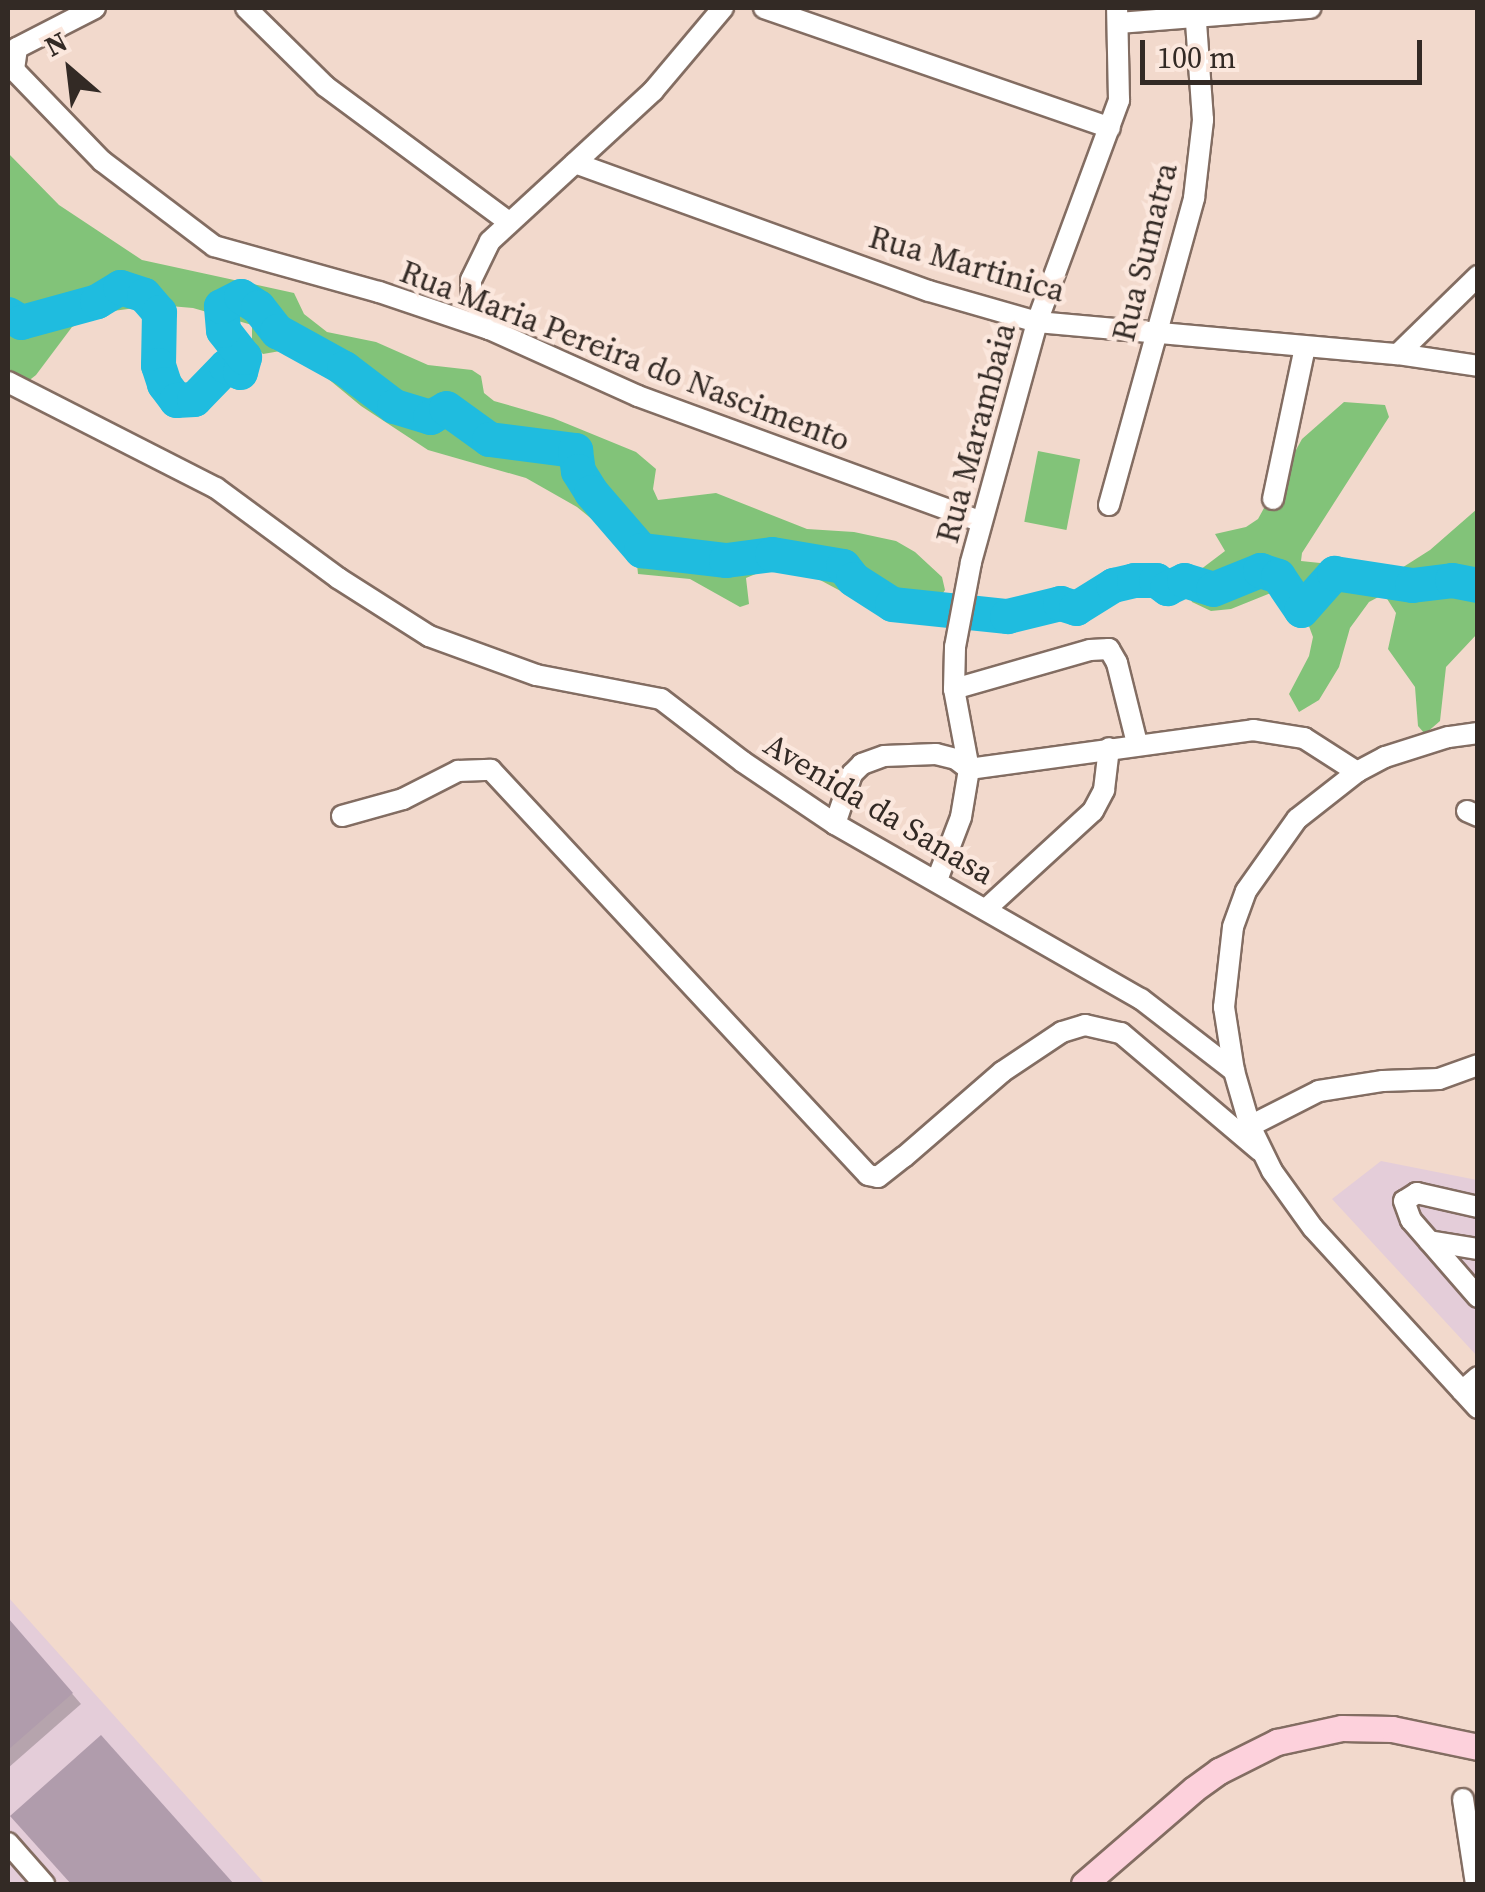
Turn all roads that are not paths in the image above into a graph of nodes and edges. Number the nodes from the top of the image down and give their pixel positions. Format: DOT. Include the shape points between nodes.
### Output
graph roads {
  1 [pos="95,8"];
  2 [pos="246,8"];
  3 [pos="723,8"];
  4 [pos="764,8"];
  5 [pos="1310,8"];
  6 [pos="1196,12"];
  7 [pos="1118,15"];
  8 [pos="1110,128"];
  9 [pos="575,163"];
  10 [pos="508,222"];
  11 [pos="1478,276"];
  12 [pos="1037,322"];
  13 [pos="489,329"];
  14 [pos="1157,331"];
  15 [pos="1305,347"];
  16 [pos="1398,354"];
  17 [pos="1478,366"];
  18 [pos="8,382"];
  19 [pos="1273,499"];
  20 [pos="1109,505"];
  21 [pos="980,522"];
  22 [pos="954,689"];
  23 [pos="1478,733"];
  24 [pos="1136,743"];
  25 [pos="1109,748"];
  26 [pos="970,768"];
  27 [pos="1357,772"];
  28 [pos="342,816"];
  29 [pos="835,824"];
  30 [pos="937,880"];
  31 [pos="986,909"];
  32 [pos="1478,1065"];
  33 [pos="1234,1071"];
  34 [pos="1250,1126"];
  35 [pos="1260,1151"];
  36 [pos="1478,1206"];
  37 [pos="1429,1241"];
  38 [pos="1478,1249"];
  39 [pos="1478,1297"];
  40 [pos="1470,1384"];
  41 [pos="1478,1408"];
  42 [pos="1478,1747"];
  43 [pos="1462,1799"];
  44 [pos="8,1843"];
  45 [pos="44,1884"];
  46 [pos="1084,1884"];
  47 [pos="1476,1884"];
  1 -- 13 [label="street, Rua Maria Pereira do Nascimento" via="17,48 14,70 102,162 214,246"];
  2 -- 10 [label="street" via="325,86"];
  3 -- 9 [label="street" via="652,91"];
  4 -- 8 [label="street"];
  5 -- 6 [label="street"];
  6 -- 7 [label="street"];
  6 -- 14 [label="street, Rua Sumatra" via="1199,165 1188,233"];
  7 -- 8 [label="street, Rua Marambaia" via="1118,100"];
  8 -- 12 [label="street, Rua Marambaia"];
  9 -- 10 [label="street"];
  9 -- 12 [label="street, Rua Martinica" via="929,291"];
  10 -- 13 [label="street" via="471,280"];
  11 -- 16 [label="street"];
  12 -- 14 [label="street, Rua Martinica"];
  12 -- 21 [label="street, Rua Marambaia"];
  13 -- 21 [label="street, Rua Maria Pereira do Nascimento" via="726,430"];
  14 -- 15 [label="street, Rua Martinica"];
  14 -- 20 [label="street, Rua Sumatra"];
  15 -- 16 [label="street, Rua Martinica"];
  15 -- 19 [label="street"];
  16 -- 17 [label="street, Rua Martinica"];
  18 -- 29 [label="street, Avenida da Sanasa" via="216,488 429,636 536,675 661,699"];
  21 -- 22 [label="street, Rua Marambaia" via="955,646"];
  22 -- 24 [label="street" via="1109,649"];
  22 -- 26 [label="street, Rua Marambaia"];
  23 -- 27 [label="street" via="1416,745"];
  24 -- 25 [label="street"];
  24 -- 27 [label="street" via="1278,732 1322,746"];
  25 -- 26 [label="street"];
  25 -- 31 [label="street" via="1094,812"];
  26 -- 29 [label="street" via="936,754 870,759 852,774"];
  26 -- 30 [label="street, Rua Marambaia" via="961,817"];
  27 -- 33 [label="street" via="1297,820 1246,891 1226,965 1224,1007"];
  28 -- 35 [label="street" via="403,799 458,772 491,770 868,1175 878,1176 904,1158 1002,1072 1062,1032 1085,1025 1121,1034"];
  29 -- 30 [label="street, Avenida da Sanasa"];
  30 -- 31 [label="street, Avenida da Sanasa"];
  31 -- 33 [label="street, Avenida da Sanasa" via="1140,999"];
  32 -- 34 [label="street" via="1439,1078 1319,1091"];
  33 -- 34 [label="street"];
  34 -- 35 [label="street"];
  35 -- 40 [label="street" via="1313,1228"];
  36 -- 37 [label="street" via="1407,1196 1407,1214"];
  37 -- 38 [label="street"];
  37 -- 39 [label="street"];
  40 -- 41 [label="street"];
  42 -- 46 [label="main road" via="1392,1729 1342,1728 1276,1742 1218,1772"];
  43 -- 47 [label="street"];
  44 -- 45 [label="street"];
}
